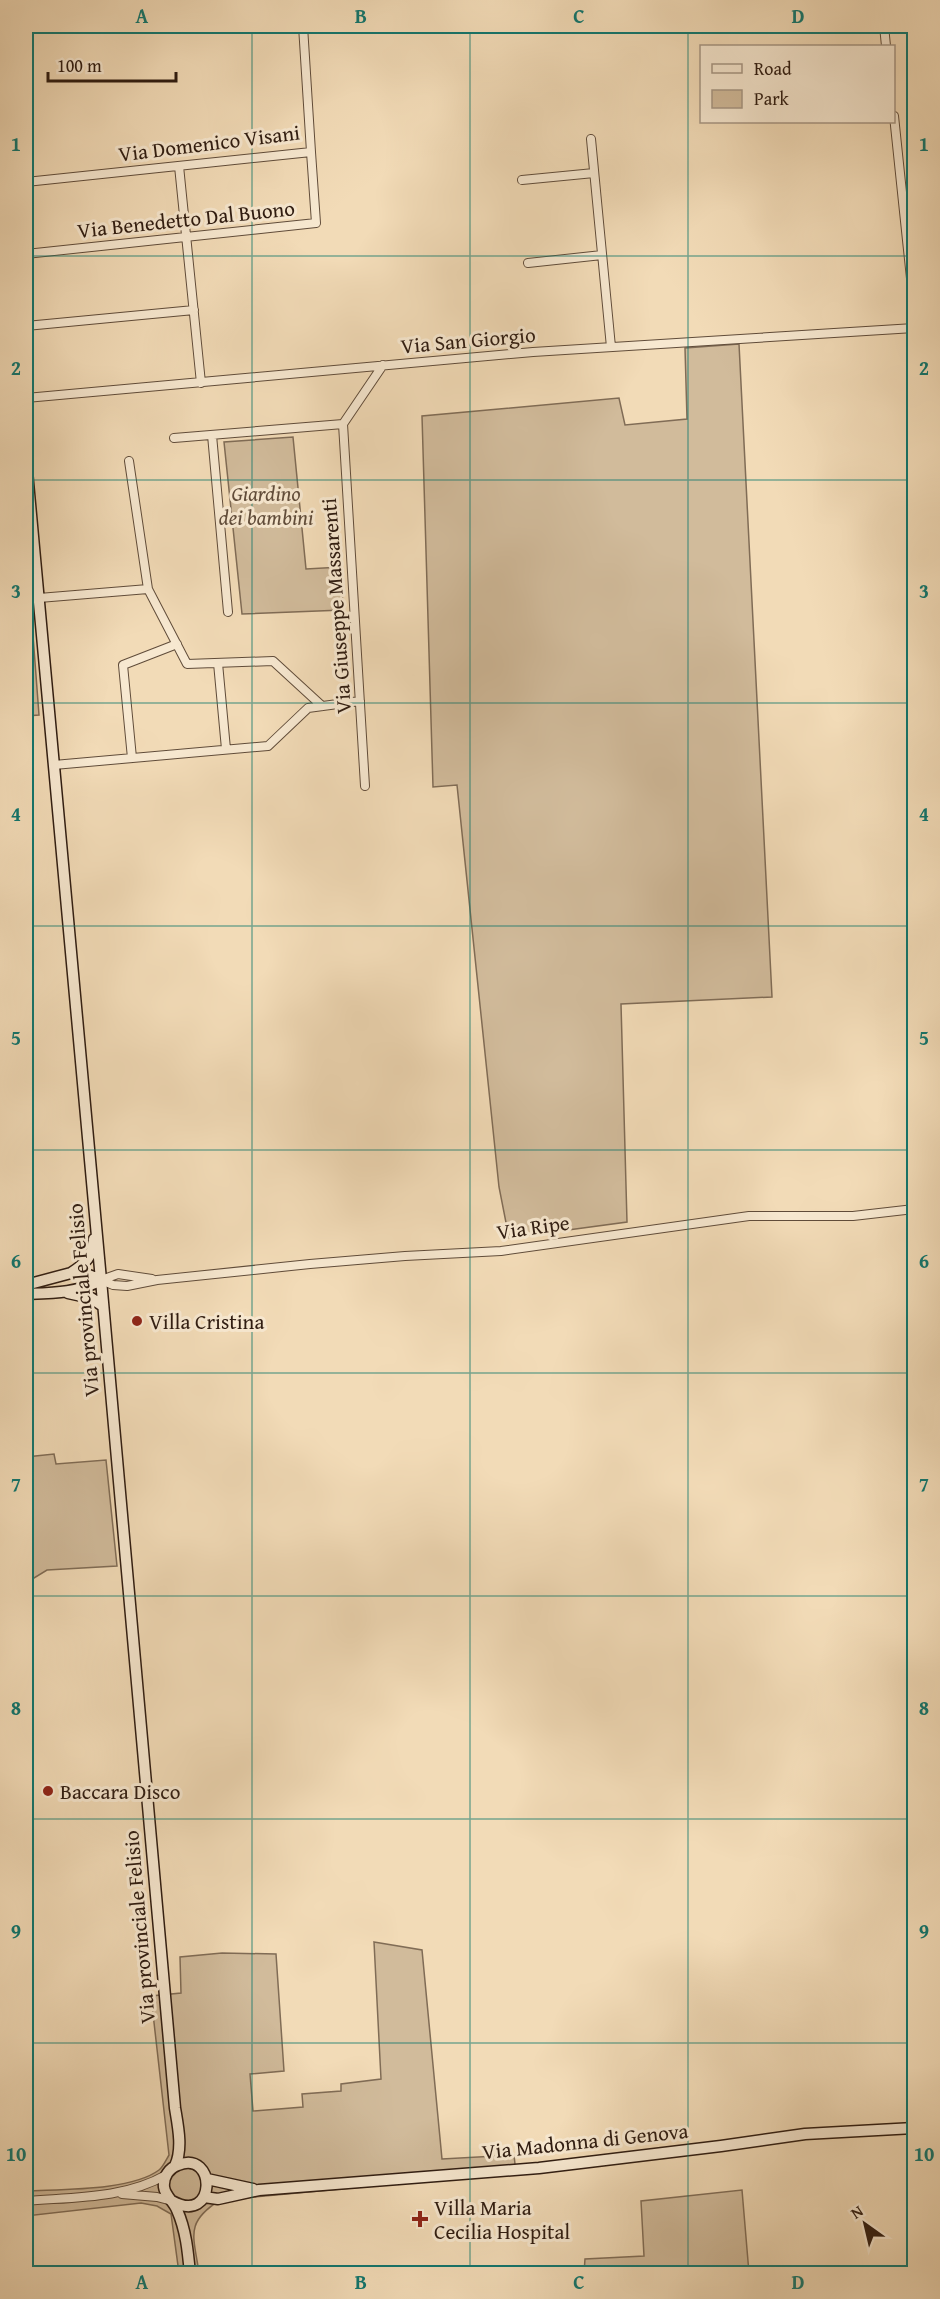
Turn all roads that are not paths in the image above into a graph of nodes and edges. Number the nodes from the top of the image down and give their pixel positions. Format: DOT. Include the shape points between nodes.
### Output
graph roads {
  1 [pos="303,26"];
  2 [pos="884,26"];
  3 [pos="886,45"];
  4 [pos="895,123"];
  5 [pos="591,140"];
  6 [pos="311,152"];
  7 [pos="179,166"];
  8 [pos="594,173"];
  9 [pos="522,180"];
  10 [pos="26,182"];
  11 [pos="188,237"];
  12 [pos="26,254"];
  13 [pos="602,255"];
  14 [pos="528,263"];
  15 [pos="915,307"];
  16 [pos="194,310"];
  17 [pos="26,326"];
  18 [pos="915,328"];
  19 [pos="611,346"];
  20 [pos="383,365"];
  21 [pos="201,383"];
  22 [pos="26,398"];
  23 [pos="343,424"];
  24 [pos="212,435"];
  25 [pos="174,438"];
  26 [pos="26,460"];
  27 [pos="129,460"];
  28 [pos="148,589"];
  29 [pos="39,598"];
  30 [pos="228,612"];
  31 [pos="177,644"];
  32 [pos="218,663"];
  33 [pos="360,701"];
  34 [pos="322,706"];
  35 [pos="226,749"];
  36 [pos="132,758"];
  37 [pos="54,765"];
  38 [pos="365,786"];
  39 [pos="915,1209"];
  40 [pos="95,1212"];
  41 [pos="71,1273"];
  42 [pos="101,1280"];
  43 [pos="26,1286"];
  44 [pos="64,1292"];
  45 [pos="26,1294"];
  46 [pos="103,1306"];
  47 [pos="915,2128"];
  48 [pos="179,2135"];
  49 [pos="192,2164"];
  50 [pos="175,2166"];
  51 [pos="166,2175"];
  52 [pos="207,2179"];
  53 [pos="259,2190"];
  54 [pos="117,2193"];
  55 [pos="26,2200"];
  56 [pos="200,2200"];
  57 [pos="171,2201"];
  58 [pos="185,2233"];
  59 [pos="190,2274"];
  1 -- 6 [label="street, Via Domenico Visani"];
  2 -- 3 [label="street"];
  4 -- 15 [label="street"];
  5 -- 8 [label="street"];
  6 -- 7 [label="street, Via Domenico Visani"];
  6 -- 11 [label="street, Via Benedetto Dal Buono" via="316,223"];
  7 -- 10 [label="street, Via Domenico Visani"];
  7 -- 11 [label="street"];
  8 -- 9 [label="street"];
  8 -- 13 [label="street"];
  11 -- 12 [label="street, Via Benedetto Dal Buono"];
  11 -- 16 [label="street"];
  13 -- 14 [label="street"];
  13 -- 19 [label="street"];
  16 -- 17 [label="street"];
  16 -- 21 [label="street"];
  18 -- 19 [label="street, Via San Giorgio"];
  19 -- 20 [label="street, Via San Giorgio"];
  20 -- 21 [label="street, Via San Giorgio"];
  20 -- 23 [label="street"];
  21 -- 22 [label="street, Via San Giorgio"];
  23 -- 24 [label="street"];
  23 -- 33 [label="street, Via Giuseppe Massarenti"];
  24 -- 25 [label="street"];
  24 -- 30 [label="street"];
  26 -- 29 [label="main road, Via provinciale Felisio"];
  27 -- 28 [label="street"];
  28 -- 29 [label="street"];
  28 -- 31 [label="street"];
  29 -- 37 [label="main road, Via provinciale Felisio"];
  31 -- 32 [label="street" via="187,664"];
  31 -- 36 [label="street" via="123,665"];
  32 -- 34 [label="street" via="273,661"];
  32 -- 35 [label="street"];
  33 -- 34 [label="street"];
  33 -- 38 [label="street, Via Giuseppe Massarenti"];
  34 -- 35 [label="street" via="308,708 268,746"];
  35 -- 36 [label="street"];
  36 -- 37 [label="street"];
  37 -- 40 [label="main road, Via provinciale Felisio"];
  39 -- 42 [label="street, Via Ripe" via="853,1216 749,1216 501,1251 405,1256 127,1286"];
  40 -- 41 [label="main road" via="93,1247 88,1259"];
  40 -- 42 [label="main road, Via provinciale Felisio"];
  41 -- 42 [label="main road"];
  41 -- 43 [label="main road"];
  42 -- 44 [label="main road"];
  42 -- 46 [label="main road, Via provinciale Felisio"];
  44 -- 45 [label="main road"];
  44 -- 46 [label="main road" via="92,1298"];
  46 -- 48 [label="main road, Via provinciale Felisio"];
  47 -- 53 [label="main road, Via Madonna di Genova" via="806,2134 539,2168"];
  48 -- 49 [label="main road"];
  48 -- 50 [label="main road"];
  49 -- 50 [label="main road"];
  49 -- 52 [label="main road"];
  50 -- 51 [label="main road"];
  51 -- 54 [label="street"];
  51 -- 57 [label="main road" via="164,2185"];
  52 -- 53 [label="main road, Via Madonna di Genova"];
  52 -- 56 [label="main road" via="207,2190"];
  53 -- 56 [label="main road, Via Madonna di Genova"];
  54 -- 55 [label="street"];
  54 -- 57 [label="street"];
  56 -- 57 [label="main road" via="188,2206"];
  56 -- 58 [label="main road"];
  57 -- 58 [label="main road"];
  58 -- 59 [label="main road"];
}
